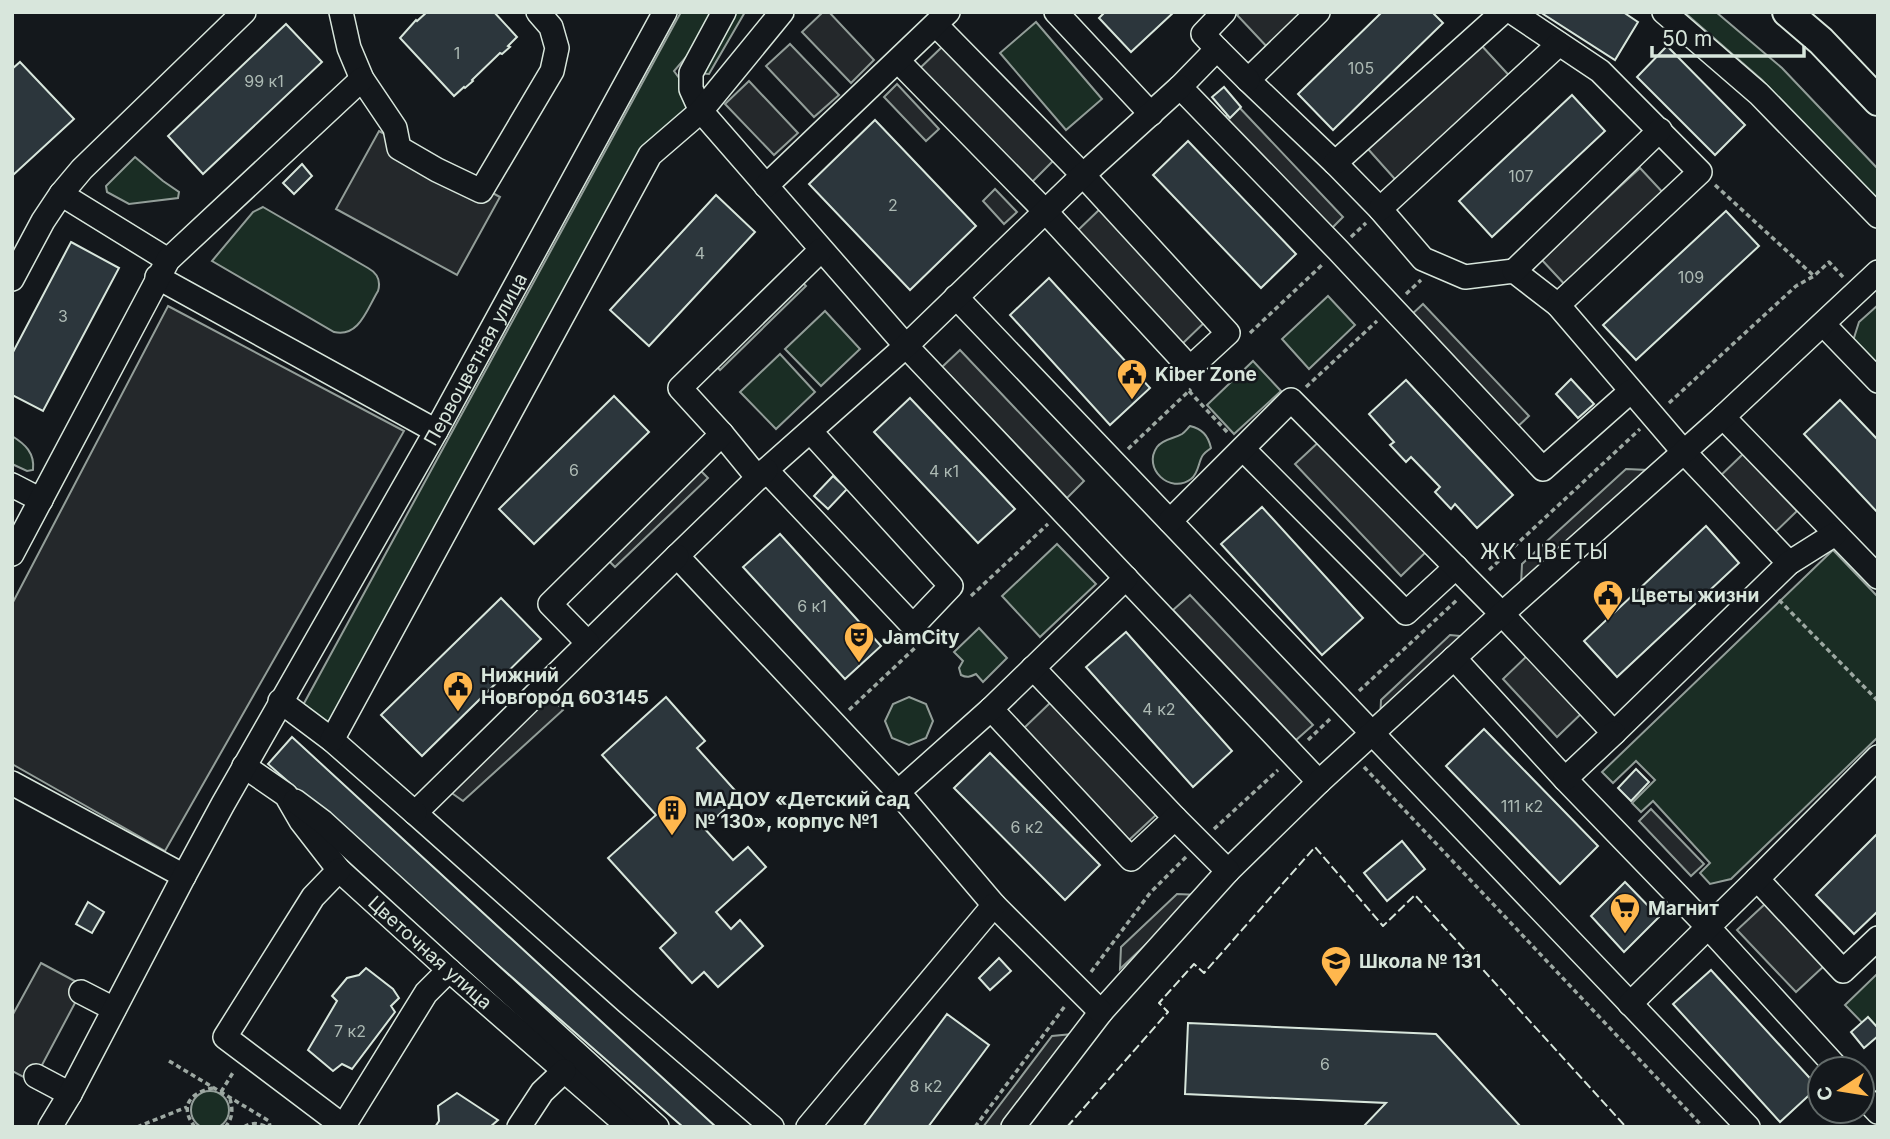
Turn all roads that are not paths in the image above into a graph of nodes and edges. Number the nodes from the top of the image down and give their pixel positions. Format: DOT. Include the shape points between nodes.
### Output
graph roads {
  1 [pos="244,12"];
  2 [pos="341,12"];
  3 [pos="538,12"];
  4 [pos="665,12"];
  5 [pos="723,12"];
  6 [pos="782,12"];
  7 [pos="1056,12"];
  8 [pos="1224,12"];
  9 [pos="1318,12"];
  10 [pos="1503,12"];
  11 [pos="1512,12"];
  12 [pos="1664,12"];
  13 [pos="1787,12"];
  14 [pos="942,19"];
  15 [pos="1559,44"];
  16 [pos="1217,49"];
  17 [pos="898,61"];
  18 [pos="362,79"];
  19 [pos="1248,80"];
  20 [pos="1180,87"];
  21 [pos="1878,101"];
  22 [pos="701,111"];
  23 [pos="1151,114"];
  24 [pos="1660,131"];
  25 [pos="1335,163"];
  26 [pos="1083,175"];
  27 [pos="766,186"];
  28 [pos="61,194"];
  29 [pos="1380,209"];
  30 [pos="1045,211"];
  31 [pos="1878,216"];
  32 [pos="821,250"];
  33 [pos="162,269"];
  34 [pos="1514,271"];
  35 [pos="1878,272"];
  36 [pos="12,279"];
  37 [pos="956,297"];
  38 [pos="1558,305"];
  39 [pos="1823,324"];
  40 [pos="906,346"];
  41 [pos="1878,381"];
  42 [pos="1631,391"];
  43 [pos="1723,417"];
  44 [pos="436,430"];
  45 [pos="810,431"];
  46 [pos="722,434"];
  47 [pos="1243,449"];
  48 [pos="1683,452"];
  49 [pos="762,474"];
  50 [pos="12,485"];
  51 [pos="41,500"];
  52 [pos="1170,521"];
  53 [pos="1835,534"];
  54 [pos="12,554"];
  55 [pos="677,556"];
  56 [pos="1789,563"];
  57 [pos="1456,567"];
  58 [pos="1126,578"];
  59 [pos="1878,578"];
  60 [pos="1502,614"];
  61 [pos="588,643"];
  62 [pos="1454,658"];
  63 [pos="1033,668"];
  64 [pos="280,701"];
  65 [pos="991,709"];
  66 [pos="1614,733"];
  67 [pos="1372,734"];
  68 [pos="332,740"];
  69 [pos="1878,757"];
  70 [pos="244,766"];
  71 [pos="1565,779"];
  72 [pos="1319,782"];
  73 [pos="12,783"];
  74 [pos="898,792"];
  75 [pos="286,794"];
  76 [pos="415,813"];
  77 [pos="1175,818"];
  78 [pos="340,870"];
  79 [pos="1228,871"];
  80 [pos="184,876"];
  81 [pos="1757,879"];
  82 [pos="994,905"];
  83 [pos="1708,927"];
  84 [pos="1878,938"];
  85 [pos="449,970"];
  86 [pos="81,992"];
  87 [pos="1630,1004"];
  88 [pos="114,1009"];
  89 [pos="1101,1012"];
  90 [pos="1825,1055"];
  91 [pos="564,1071"];
  92 [pos="36,1076"];
  93 [pos="71,1094"];
  94 [pos="343,1126"];
  95 [pos="50,1127"];
  96 [pos="519,1127"];
  97 [pos="629,1127"];
  98 [pos="657,1127"];
  99 [pos="772,1127"];
  100 [pos="808,1127"];
  101 [pos="1013,1127"];
  102 [pos="1748,1127"];
  1 -- 28 [label="street"];
  2 -- 18 [label="street"];
  3 -- 18 [label="street" via="551,27 557,48 552,71 481,191 399,148 395,128"];
  4 -- 44 [label="street, Первоцветная улица"];
  5 -- 22 [label="street" via="691,73 691,89"];
  6 -- 22 [label="street"];
  7 -- 23 [label="street"];
  8 -- 16 [label="street" via="1203,34"];
  9 -- 19 [label="street"];
  10 -- 25 [label="street"];
  11 -- 15 [label="street"];
  12 -- 31 [label="street" via="1759,94"];
  13 -- 21 [label="main road"];
  14 -- 17 [label="street"];
  14 -- 26 [label="street"];
  15 -- 24 [label="street" via="1600,71"];
  15 -- 29 [label="street"];
  16 -- 19 [label="street"];
  16 -- 20 [label="street"];
  17 -- 27 [label="street"];
  17 -- 30 [label="street"];
  18 -- 33 [label="street"];
  19 -- 25 [label="street"];
  20 -- 23 [label="street"];
  20 -- 42 [label="street" via="1543,469"];
  22 -- 27 [label="street"];
  22 -- 68 [label="street" via="650,155"];
  23 -- 26 [label="street"];
  24 -- 34 [label="street"];
  24 -- 38 [label="street" via="1700,172"];
  25 -- 29 [label="street"];
  26 -- 30 [label="street"];
  26 -- 30 [label="street" via="1228,333 1190,368"];
  27 -- 32 [label="street"];
  28 -- 33 [label="street"];
  28 -- 36 [label="street"];
  29 -- 34 [label="street" via="1423,259 1465,277"];
  30 -- 37 [label="street"];
  32 -- 40 [label="street"];
  32 -- 46 [label="street" via="680,388"];
  33 -- 44 [label="street" via="384,411"];
  33 -- 51 [label="street"];
  34 -- 38 [label="street"];
  35 -- 39 [label="street"];
  37 -- 40 [label="street"];
  37 -- 52 [label="street"];
  38 -- 42 [label="street"];
  39 -- 41 [label="street"];
  39 -- 43 [label="street"];
  40 -- 45 [label="street"];
  40 -- 58 [label="street"];
  42 -- 48 [label="street"];
  43 -- 48 [label="street"];
  43 -- 53 [label="street"];
  44 -- 64 [label="street, Первоцветная улица"];
  45 -- 49 [label="street"];
  45 -- 49 [label="street" via="951,586 913,626"];
  46 -- 49 [label="street"];
  46 -- 61 [label="street" via="550,604"];
  47 -- 52 [label="street"];
  47 -- 57 [label="street" via="1406,613"];
  47 -- 57 [label="street" via="1292,400"];
  48 -- 56 [label="street"];
  48 -- 60 [label="street"];
  49 -- 55 [label="street"];
  50 -- 51 [label="street"];
  51 -- 54 [label="street"];
  52 -- 67 [label="street"];
  53 -- 56 [label="street"];
  53 -- 59 [label="street"];
  55 -- 61 [label="street"];
  55 -- 74 [label="street"];
  56 -- 66 [label="street"];
  57 -- 60 [label="street"];
  58 -- 63 [label="street"];
  58 -- 72 [label="street"];
  60 -- 62 [label="street"];
  60 -- 66 [label="street"];
  61 -- 76 [label="street"];
  62 -- 67 [label="street"];
  62 -- 71 [label="street"];
  63 -- 65 [label="street"];
  63 -- 77 [label="street"];
  64 -- 68 [label="street"];
  64 -- 70 [label="street, Первоцветная улица"];
  65 -- 74 [label="street"];
  65 -- 77 [label="street" via="1131,859"];
  66 -- 71 [label="street"];
  67 -- 72 [label="street"];
  67 -- 87 [label="street"];
  68 -- 76 [label="street"];
  69 -- 81 [label="street"];
  70 -- 75 [label="street, Цветочная улица"];
  70 -- 80 [label="street, Первоцветная улица"];
  71 -- 83 [label="street"];
  72 -- 79 [label="street"];
  73 -- 80 [label="street"];
  74 -- 82 [label="street"];
  75 -- 78 [label="street, Цветочная улица"];
  75 -- 98 [label="street" via="323,822"];
  76 -- 99 [label="street"];
  77 -- 79 [label="street"];
  78 -- 85 [label="street, Цветочная улица"];
  78 -- 94 [label="street" via="313,897 225,1037"];
  79 -- 89 [label="street"];
  80 -- 88 [label="street, Первоцветная улица"];
  81 -- 83 [label="street"];
  81 -- 84 [label="street" via="1843,971"];
  82 -- 89 [label="street"];
  82 -- 100 [label="street"];
  83 -- 87 [label="street"];
  83 -- 90 [label="street"];
  85 -- 91 [label="street, Цветочная улица"];
  85 -- 94 [label="street" via="426,992"];
  86 -- 88 [label="street"];
  87 -- 102 [label="street"];
  88 -- 93 [label="street, Первоцветная улица"];
  89 -- 101 [label="street"];
  91 -- 96 [label="street" via="542,1092"];
  91 -- 97 [label="street, Цветочная улица"];
  92 -- 93 [label="street"];
  93 -- 95 [label="street, Первоцветная улица"];
}
